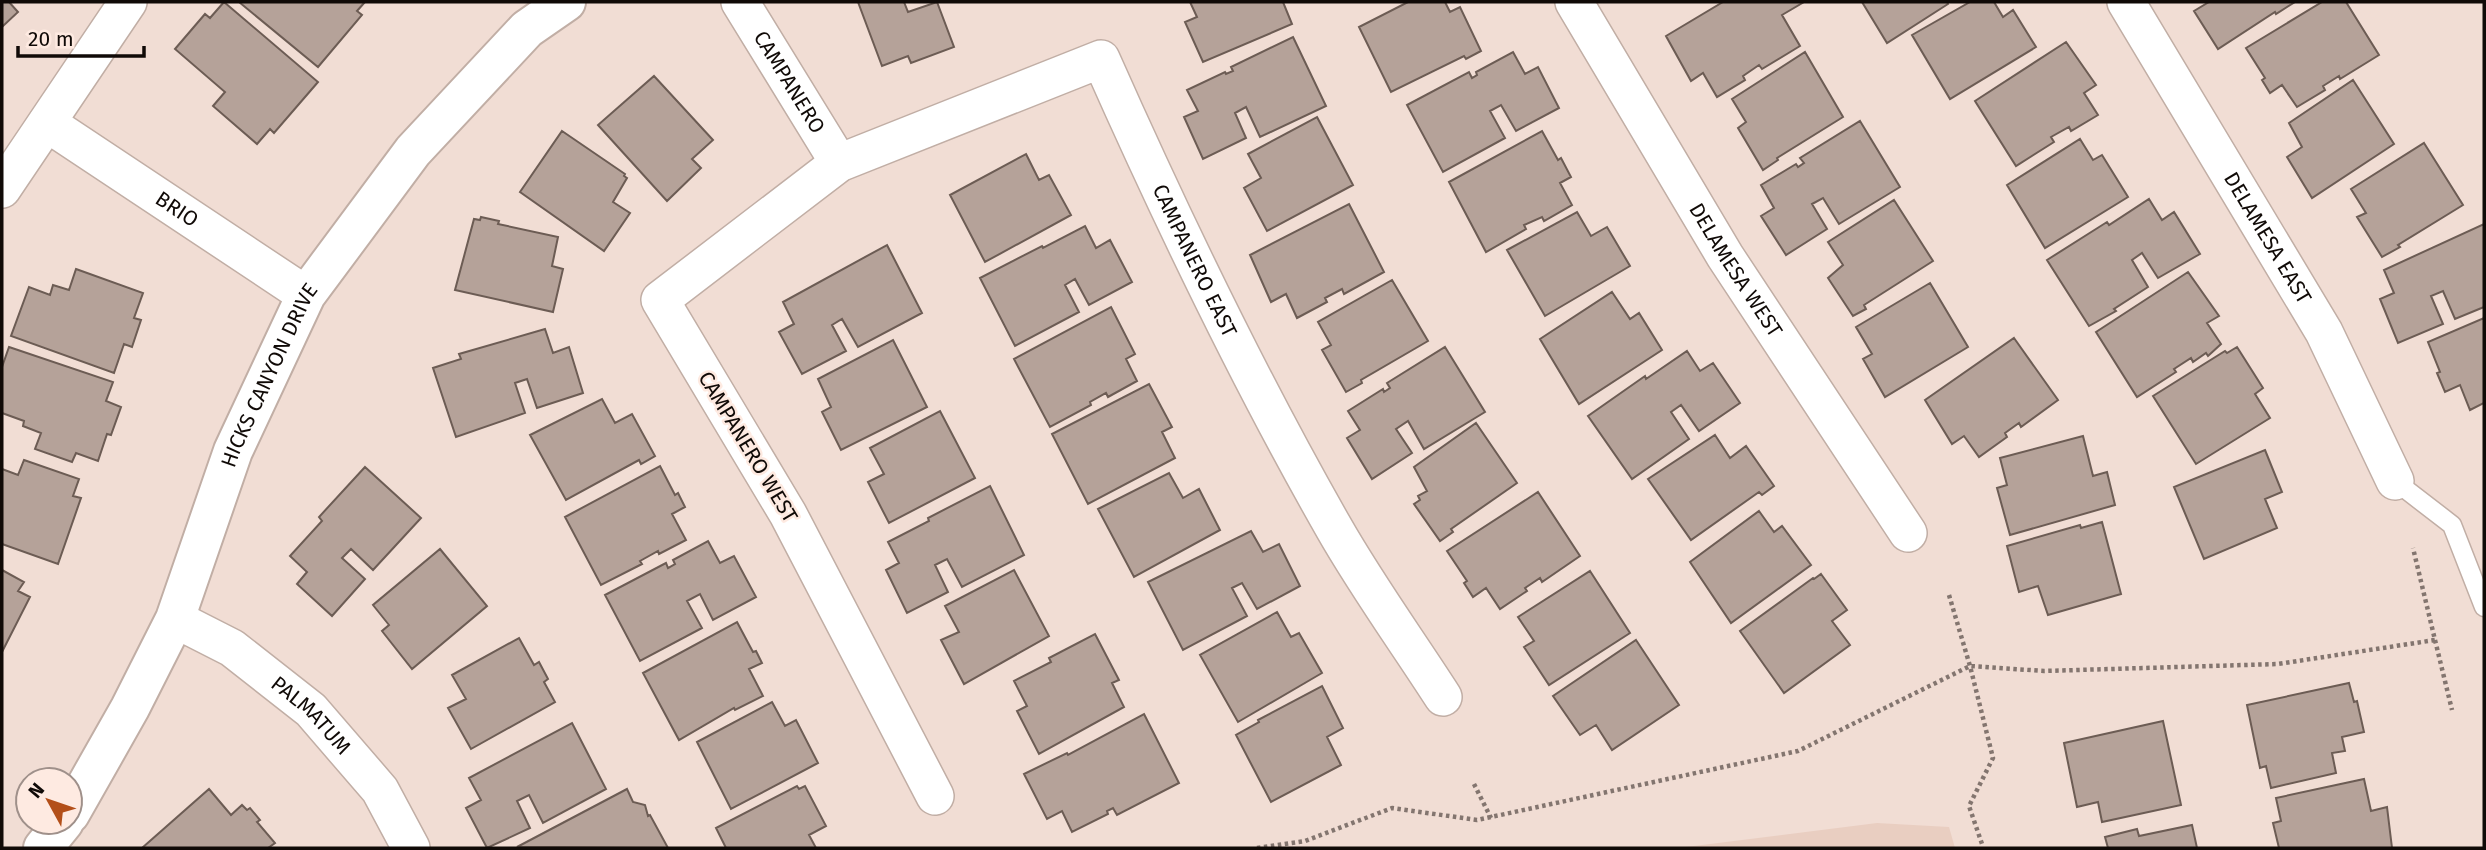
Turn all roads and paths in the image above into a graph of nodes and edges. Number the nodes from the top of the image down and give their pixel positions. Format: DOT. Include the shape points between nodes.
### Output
graph roads {
  1 [pos="128,2"];
  2 [pos="566,2"];
  3 [pos="740,2"];
  4 [pos="1574,2"];
  5 [pos="2126,2"];
  6 [pos="47,123"];
  7 [pos="839,163"];
  8 [pos="2,189"];
  9 [pos="306,295"];
  10 [pos="2395,481"];
  11 [pos="1908,533"];
  12 [pos="2413,548"];
  13 [pos="1949,595"];
  14 [pos="2484,607"];
  15 [pos="174,619"];
  16 [pos="2435,640"];
  17 [pos="1970,666"];
  18 [pos="1443,697"];
  19 [pos="2452,710"];
  20 [pos="1474,784"];
  21 [pos="84,789"];
  22 [pos="935,796"];
  23 [pos="1491,818"];
  24 [pos="1982,844"];
  25 [pos="411,848"];
  26 [pos="1257,848"];
  1 -- 6 [label="street"];
  2 -- 9 [label="street, HICKS CANYON DRIVE" via="527,29 413,151"];
  3 -- 7 [label="street, CAMPANERO"];
  4 -- 11 [label="street, DELAMESA WEST" via="1725,256"];
  5 -- 10 [label="street, DELAMESA EAST" via="2324,331"];
  6 -- 8 [label="street"];
  6 -- 9 [label="street, BRIO"];
  7 -- 18 [label="street, CAMPANERO EAST" via="1101,59 1242,362 1335,531"];
  7 -- 22 [label="street, CAMPANERO WEST" via="660,300 788,514"];
  9 -- 15 [label="street, HICKS CANYON DRIVE" via="233,451"];
  10 -- 14 [label="lane" via="2452,525"];
  12 -- 16 [label="path"];
  13 -- 17 [label="path"];
  15 -- 21 [label="street, HICKS CANYON DRIVE"];
  15 -- 25 [label="street, PALMATUM" via="232,648 311,710 380,790"];
  16 -- 17 [label="path" via="2278,664 2044,671"];
  16 -- 19 [label="path"];
  17 -- 23 [label="path" via="1798,751"];
  17 -- 24 [label="path" via="1993,758 1969,806"];
  20 -- 23 [label="path"];
  23 -- 26 [label="path" via="1392,808 1304,841"];
}
